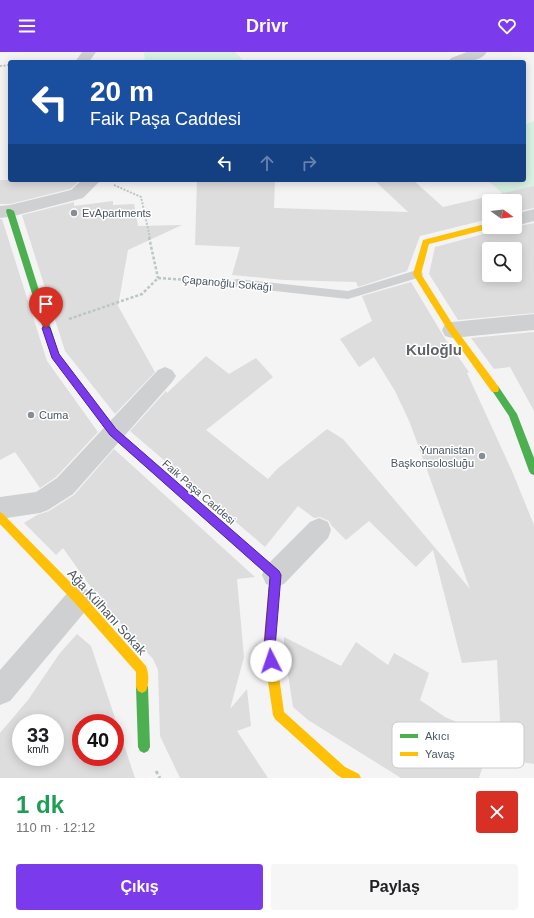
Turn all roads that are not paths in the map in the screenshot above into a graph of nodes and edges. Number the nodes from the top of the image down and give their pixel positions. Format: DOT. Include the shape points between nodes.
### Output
graph roads {
  1 [pos="480,52"];
  2 [pos="459,60"];
  3 [pos="99,182"];
  4 [pos="5,211"];
  5 [pos="534,215"];
  6 [pos="522,218"];
  7 [pos="482,228"];
  8 [pos="417,274"];
  9 [pos="237,283"];
  10 [pos="534,322"];
  11 [pos="452,330"];
  12 [pos="165,376"];
  13 [pos="113,432"];
  14 [pos="534,471"];
  15 [pos="0,508"];
  16 [pos="0,517"];
  17 [pos="319,530"];
  18 [pos="275,575"];
  19 [pos="79,599"];
  20 [pos="0,691"];
  21 [pos="144,747"];
  22 [pos="355,778"];
  1 -- 2 [label="street"];
  3 -- 4 [label="street" via="77,194"];
  4 -- 13 [label="street, Faik Paşa Caddesi" via="55,355"];
  5 -- 6 [label="street"];
  7 -- 8 [label="street" via="426,242"];
  8 -- 9 [label="lane, Çapanoğlu Sokağı" via="348,295"];
  8 -- 11 [label="street"];
  10 -- 11 [label="street"];
  11 -- 14 [label="street" via="513,414"];
  12 -- 13 [label="street"];
  13 -- 15 [label="street" via="65,486 40,502"];
  13 -- 18 [label="street, Faik Paşa Caddesi"];
  16 -- 19 [label="street, Ağa Külhanı Sokak"];
  17 -- 18 [label="street"];
  18 -- 22 [label="street" via="269,648 279,715 341,771"];
  19 -- 20 [label="street"];
  19 -- 21 [label="street, Ağa Külhanı Sokak" via="142,670"];
}
